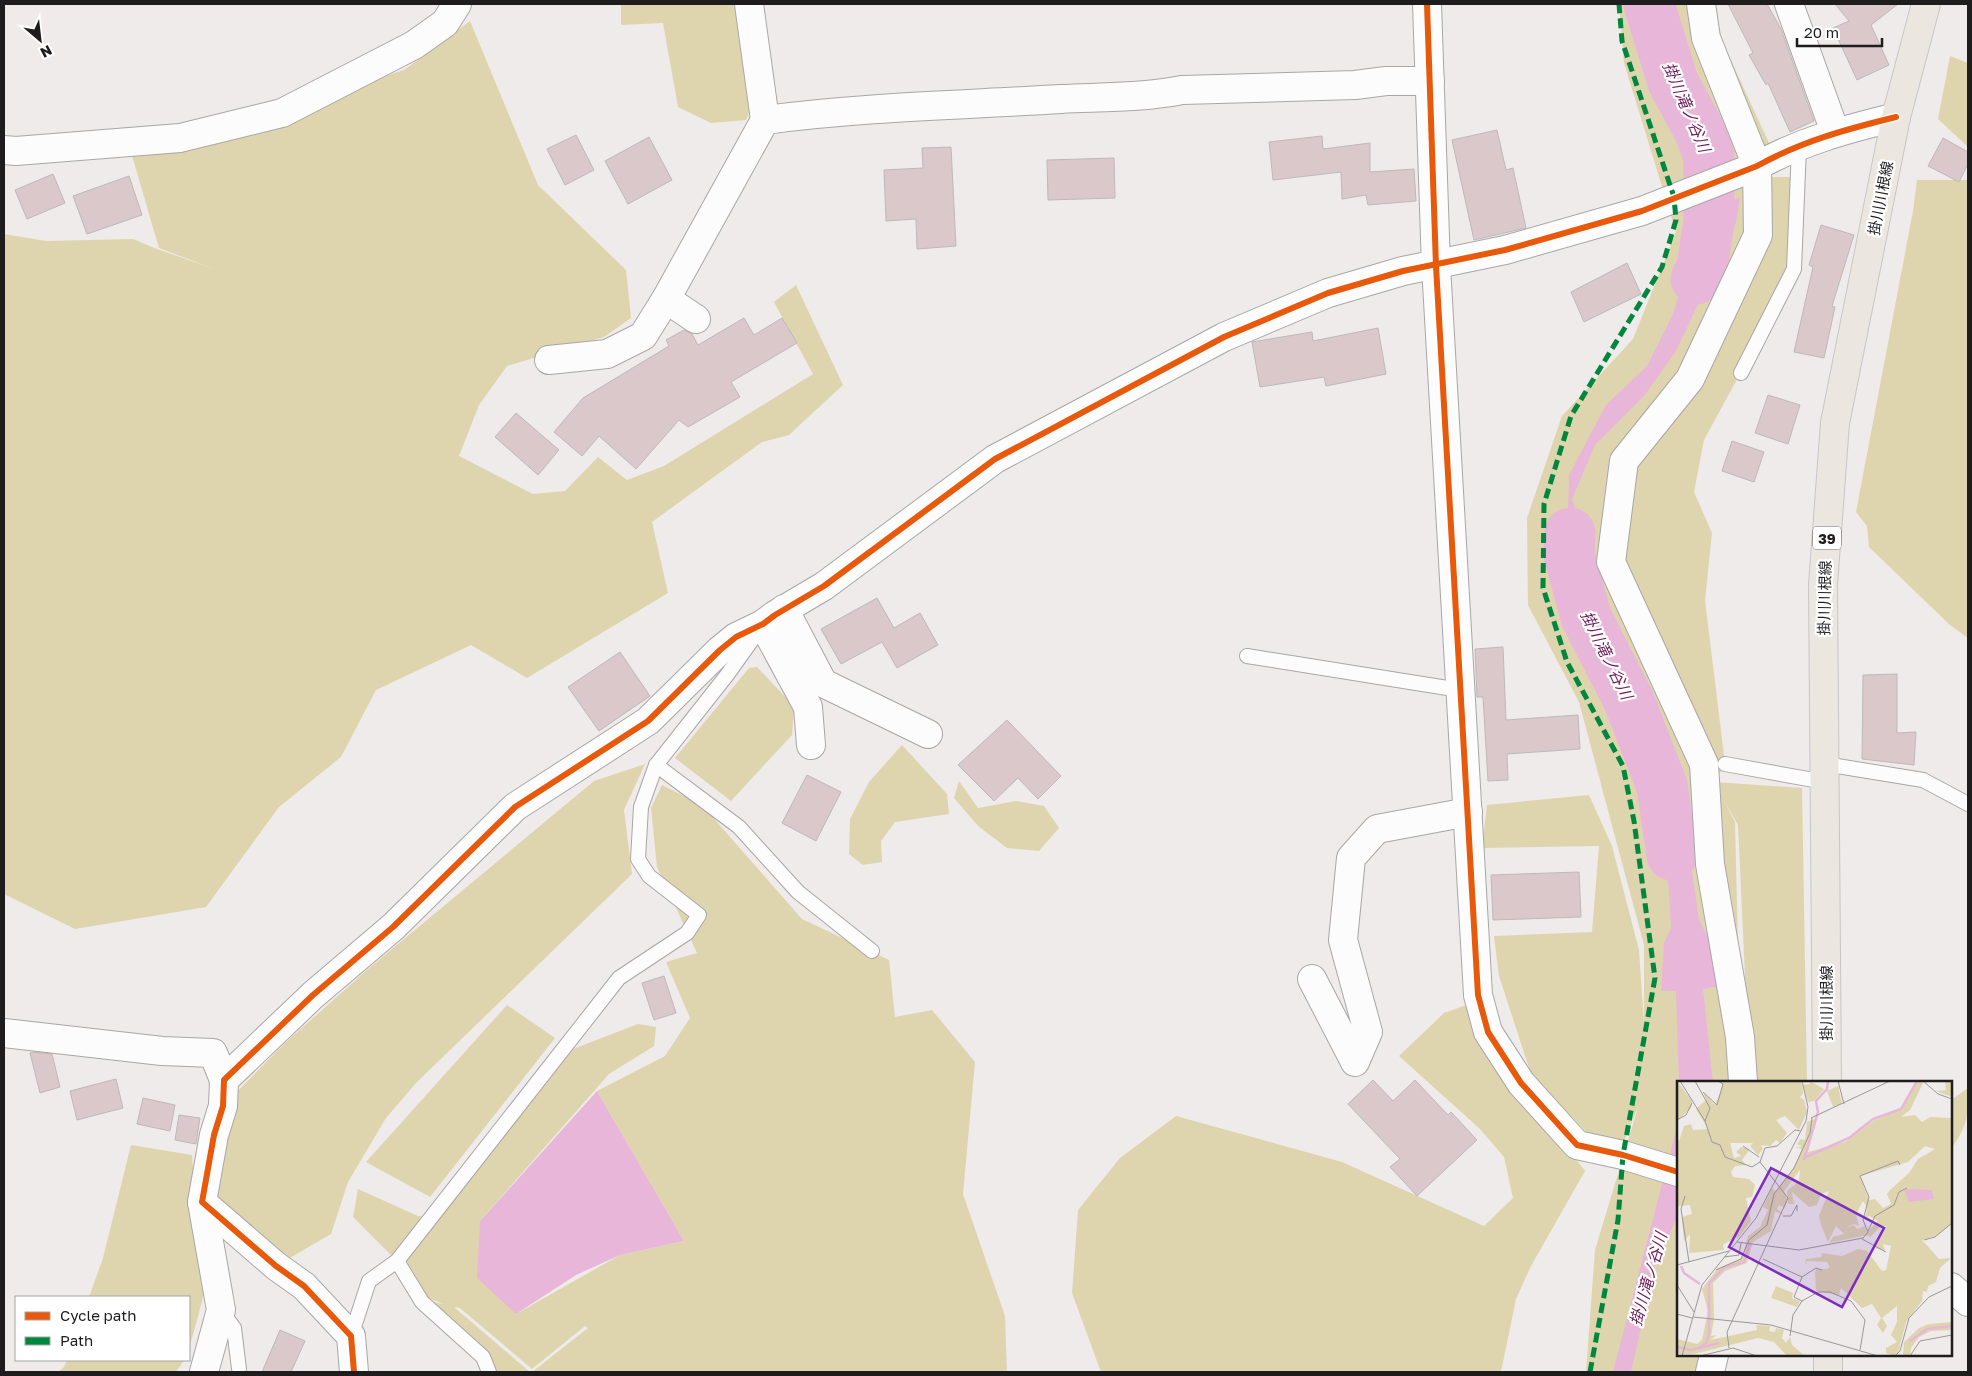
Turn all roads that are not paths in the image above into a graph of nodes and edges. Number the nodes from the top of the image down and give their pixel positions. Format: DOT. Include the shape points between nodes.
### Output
graph roads {
  1 [pos="456,4"];
  2 [pos="749,4"];
  3 [pos="1427,4"];
  4 [pos="1700,4"];
  5 [pos="1789,4"];
  6 [pos="1926,4"];
  7 [pos="1430,81"];
  8 [pos="1896,117"];
  9 [pos="765,120"];
  10 [pos="1836,132"];
  11 [pos="1799,146"];
  12 [pos="4,150"];
  13 [pos="1748,169"];
  14 [pos="1436,266"];
  15 [pos="666,299"];
  16 [pos="696,319"];
  17 [pos="549,360"];
  18 [pos="1741,373"];
  19 [pos="774,617"];
  20 [pos="1247,656"];
  21 [pos="1460,690"];
  22 [pos="928,734"];
  23 [pos="811,745"];
  24 [pos="1725,764"];
  25 [pos="656,765"];
  26 [pos="1825,773"];
  27 [pos="1968,804"];
  28 [pos="1468,812"];
  29 [pos="872,951"];
  30 [pos="1312,979"];
  31 [pos="4,1033"];
  32 [pos="224,1080"];
  33 [pos="1743,1081"];
  34 [pos="1827,1081"];
  35 [pos="1677,1172"];
  36 [pos="202,1202"];
  37 [pos="397,1261"];
  38 [pos="1952,1288"];
  39 [pos="1968,1302"];
  40 [pos="221,1310"];
  41 [pos="351,1336"];
  42 [pos="1714,1356"];
  43 [pos="1828,1356"];
  44 [pos="239,1369"];
  45 [pos="204,1372"];
  46 [pos="354,1372"];
  47 [pos="489,1372"];
  48 [pos="1710,1372"];
  49 [pos="1828,1372"];
  1 -- 12 [label="street" via="445,23 414,45 282,113 180,138"];
  2 -- 9 [label="street"];
  3 -- 7 [label="street"];
  4 -- 13 [label="street" via="1706,38"];
  5 -- 10 [label="street"];
  6 -- 8 [label="main road, 掛川川根線 / 39"];
  7 -- 9 [label="street" via="1182,90 1155,96 812,114"];
  7 -- 14 [label="street"];
  8 -- 10 [label="street"];
  8 -- 26 [label="main road, 掛川川根線 / 39" via="1836,423 1823,585"];
  9 -- 15 [label="street"];
  10 -- 11 [label="street"];
  11 -- 13 [label="street"];
  11 -- 18 [label="lane" via="1794,269"];
  13 -- 14 [label="street" via="1642,211"];
  13 -- 33 [label="street" via="1758,235 1690,379 1624,461 1612,562 1704,764 1710,864 1740,1037"];
  14 -- 19 [label="street" via="1404,271 1328,293 1224,337 995,459 824,586"];
  14 -- 21 [label="street"];
  15 -- 16 [label="street"];
  15 -- 17 [label="street" via="643,336 607,354"];
  19 -- 22 [label="street" via="823,683"];
  19 -- 23 [label="street" via="808,707"];
  19 -- 25 [label="lane"];
  19 -- 32 [label="street" via="736,637 720,650 648,721 515,807 393,927 313,995"];
  20 -- 21 [label="lane"];
  21 -- 28 [label="street"];
  24 -- 26 [label="lane"];
  25 -- 29 [label="lane" via="739,827 798,892"];
  25 -- 37 [label="lane" via="641,808 638,859 648,876 699,915 687,932 619,978"];
  26 -- 27 [label="lane" via="1923,780"];
  26 -- 34 [label="main road, 掛川川根線 / 39"];
  28 -- 30 [label="street" via="1377,829 1351,858 1343,940 1368,1032 1355,1062"];
  28 -- 35 [label="street" via="1478,995 1488,1032 1521,1082 1577,1145"];
  31 -- 32 [label="street" via="162,1051 214,1053"];
  32 -- 36 [label="street" via="223,1106"];
  36 -- 40 [label="street"];
  36 -- 41 [label="street" via="304,1286"];
  37 -- 41 [label="lane" via="369,1281"];
  37 -- 47 [label="lane" via="422,1302 484,1357"];
  38 -- 39 [label="street"];
  40 -- 44 [label="lane" via="234,1328"];
  40 -- 45 [label="street"];
  41 -- 46 [label="street"];
  42 -- 48 [label="street"];
  43 -- 49 [label="main road"];
}
